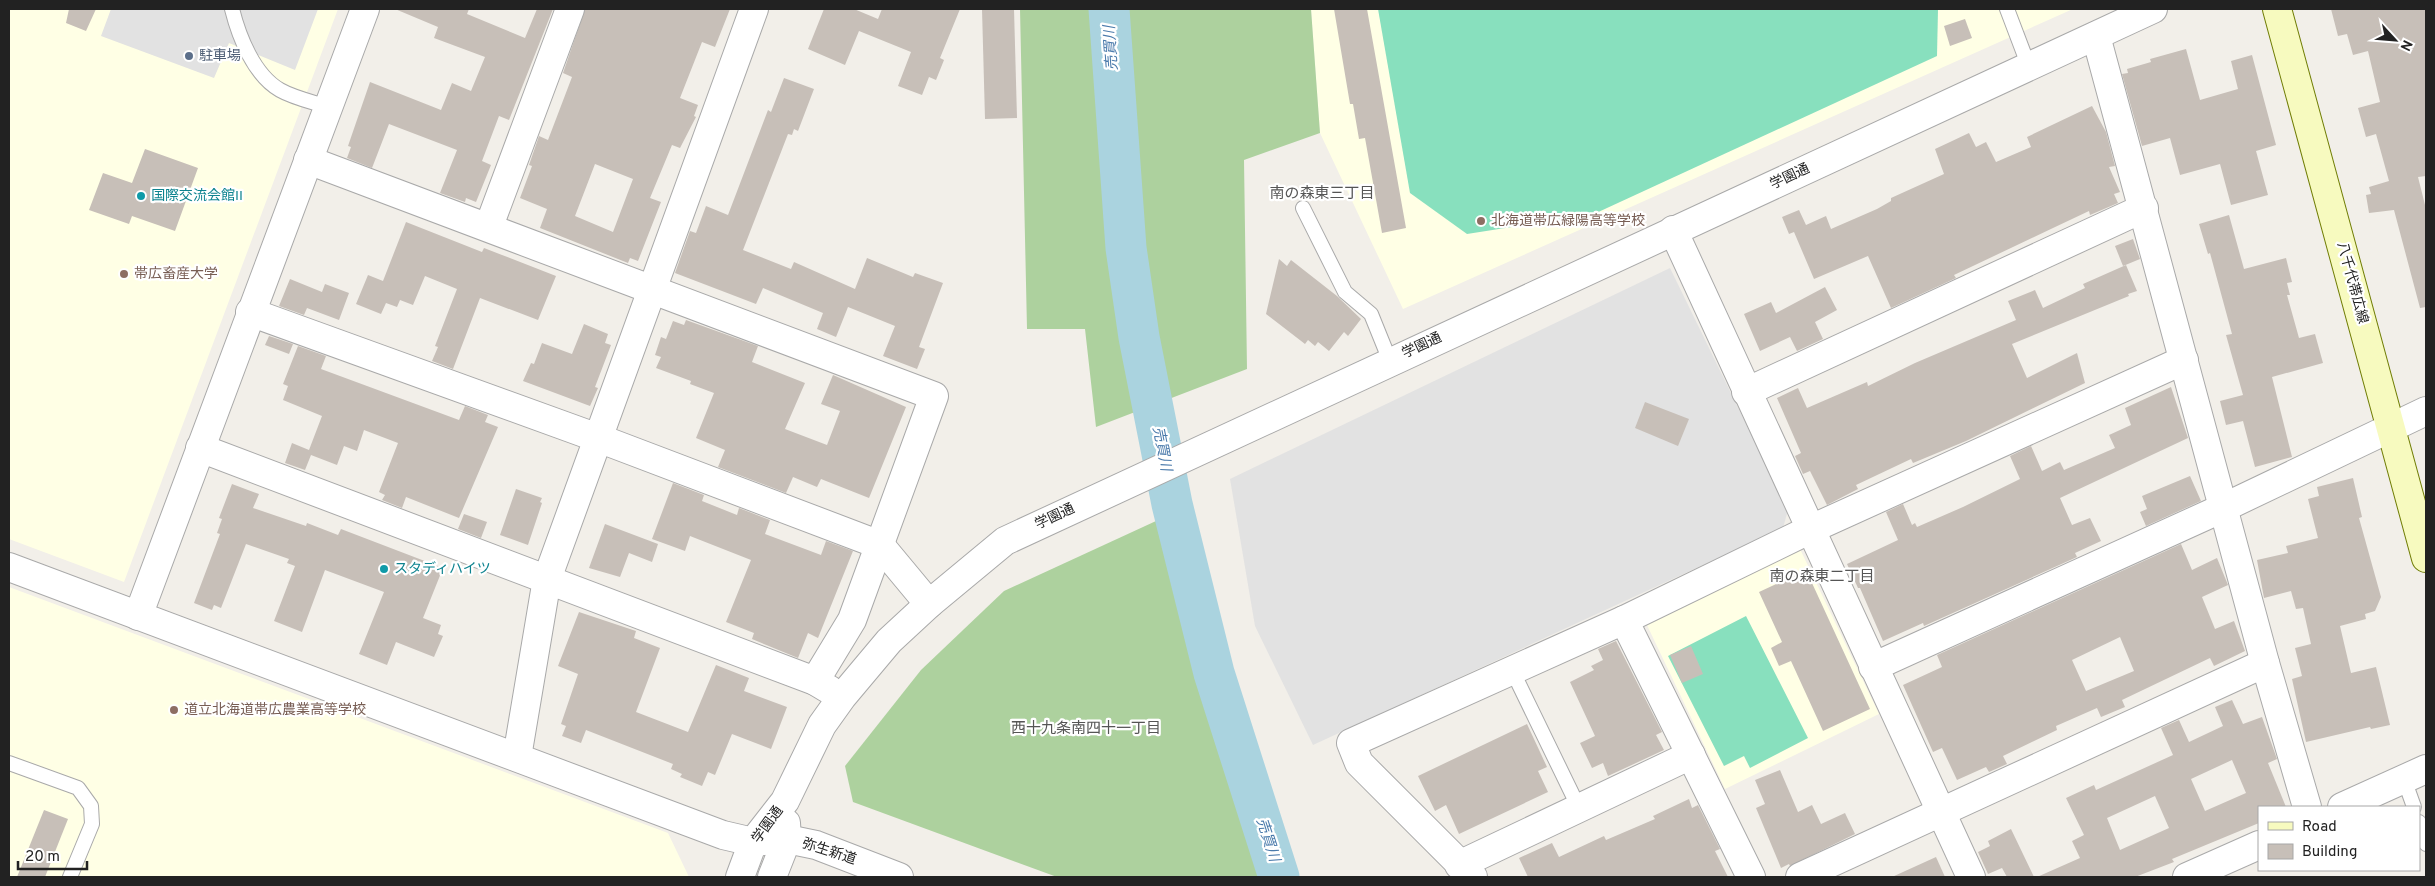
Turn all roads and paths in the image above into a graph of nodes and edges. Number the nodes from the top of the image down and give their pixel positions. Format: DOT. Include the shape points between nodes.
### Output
graph roads {
  1 [pos="232,9"];
  2 [pos="366,9"];
  3 [pos="570,9"];
  4 [pos="754,9"];
  5 [pos="2007,9"];
  6 [pos="2153,9"];
  7 [pos="2277,9"];
  8 [pos="2096,36"];
  9 [pos="2029,66"];
  10 [pos="328,107"];
  11 [pos="308,160"];
  12 [pos="1303,208"];
  13 [pos="2144,208"];
  14 [pos="489,226"];
  15 [pos="1673,230"];
  16 [pos="653,288"];
  17 [pos="250,312"];
  18 [pos="2184,360"];
  19 [pos="1390,361"];
  20 [pos="1746,392"];
  21 [pos="2426,411"];
  22 [pos="2391,427"];
  23 [pos="598,438"];
  24 [pos="200,448"];
  25 [pos="2225,507"];
  26 [pos="1811,529"];
  27 [pos="880,545"];
  28 [pos="2426,558"];
  29 [pos="9,567"];
  30 [pos="547,579"];
  31 [pos="929,604"];
  32 [pos="138,616"];
  33 [pos="1624,620"];
  34 [pos="2265,663"];
  35 [pos="1873,668"];
  36 [pos="1512,670"];
  37 [pos="815,681"];
  38 [pos="842,697"];
  39 [pos="1691,755"];
  40 [pos="517,757"];
  41 [pos="9,763"];
  42 [pos="2415,774"];
  43 [pos="785,801"];
  44 [pos="2307,806"];
  45 [pos="2344,806"];
  46 [pos="2414,806"];
  47 [pos="1579,808"];
  48 [pos="1941,811"];
  49 [pos="2420,825"];
  50 [pos="787,839"];
  51 [pos="753,842"];
  52 [pos="2426,844"];
  53 [pos="2258,845"];
  54 [pos="1466,871"];
  55 [pos="782,874"];
  56 [pos="70,877"];
  57 [pos="740,877"];
  58 [pos="899,877"];
  59 [pos="1751,877"];
  60 [pos="1800,877"];
  61 [pos="1971,877"];
  62 [pos="2187,877"];
  1 -- 10 [label="lane" via="237,28 265,79 281,91"];
  2 -- 10 [label="street"];
  3 -- 14 [label="street"];
  4 -- 16 [label="street"];
  5 -- 9 [label="lane"];
  6 -- 8 [label="street, 学園通"];
  7 -- 22 [label="main road, 八千代帯広線"];
  8 -- 9 [label="street, 学園通"];
  8 -- 13 [label="street"];
  9 -- 15 [label="street, 学園通"];
  10 -- 11 [label="street"];
  11 -- 14 [label="street"];
  11 -- 17 [label="street"];
  12 -- 19 [label="lane" via="1345,292 1371,314"];
  13 -- 18 [label="street"];
  13 -- 20 [label="street"];
  14 -- 16 [label="street"];
  15 -- 19 [label="street, 学園通"];
  15 -- 20 [label="street"];
  16 -- 23 [label="street"];
  16 -- 27 [label="street" via="934,396"];
  17 -- 23 [label="street"];
  17 -- 24 [label="street"];
  18 -- 25 [label="street"];
  18 -- 26 [label="street"];
  19 -- 31 [label="street, 学園通" via="1005,541"];
  20 -- 26 [label="street"];
  21 -- 22 [label="street"];
  22 -- 25 [label="street"];
  22 -- 28 [label="main road, 八千代帯広線"];
  23 -- 27 [label="street"];
  23 -- 30 [label="street"];
  24 -- 30 [label="street"];
  24 -- 32 [label="street"];
  25 -- 34 [label="street"];
  25 -- 35 [label="street"];
  26 -- 33 [label="street"];
  26 -- 35 [label="street"];
  27 -- 31 [label="street"];
  27 -- 37 [label="street" via="852,620"];
  29 -- 32 [label="street"];
  30 -- 37 [label="street"];
  30 -- 40 [label="street"];
  31 -- 38 [label="street, 学園通" via="889,641"];
  32 -- 40 [label="street"];
  33 -- 36 [label="street"];
  33 -- 39 [label="street"];
  34 -- 44 [label="street"];
  34 -- 48 [label="street"];
  35 -- 48 [label="street"];
  36 -- 47 [label="lane"];
  36 -- 54 [label="street" via="1351,743 1359,764"];
  37 -- 38 [label="street"];
  38 -- 43 [label="street, 学園通" via="822,725"];
  39 -- 47 [label="street"];
  39 -- 59 [label="street"];
  40 -- 51 [label="street" via="724,835"];
  41 -- 56 [label="lane" via="78,788 91,806 92,824"];
  42 -- 45 [label="street"];
  42 -- 46 [label="lane"];
  43 -- 50 [label="street, 学園通"];
  43 -- 51 [label="street, 学園通"];
  47 -- 54 [label="street"];
  48 -- 60 [label="street"];
  48 -- 61 [label="street"];
  49 -- 52 [label="lane"];
  50 -- 51 [label="street, 弥生新道"];
  50 -- 55 [label="street, 学園通"];
  50 -- 58 [label="street, 弥生新道" via="816,845"];
  51 -- 55 [label="street"];
  51 -- 57 [label="street, 学園通"];
  53 -- 62 [label="street"];
}
